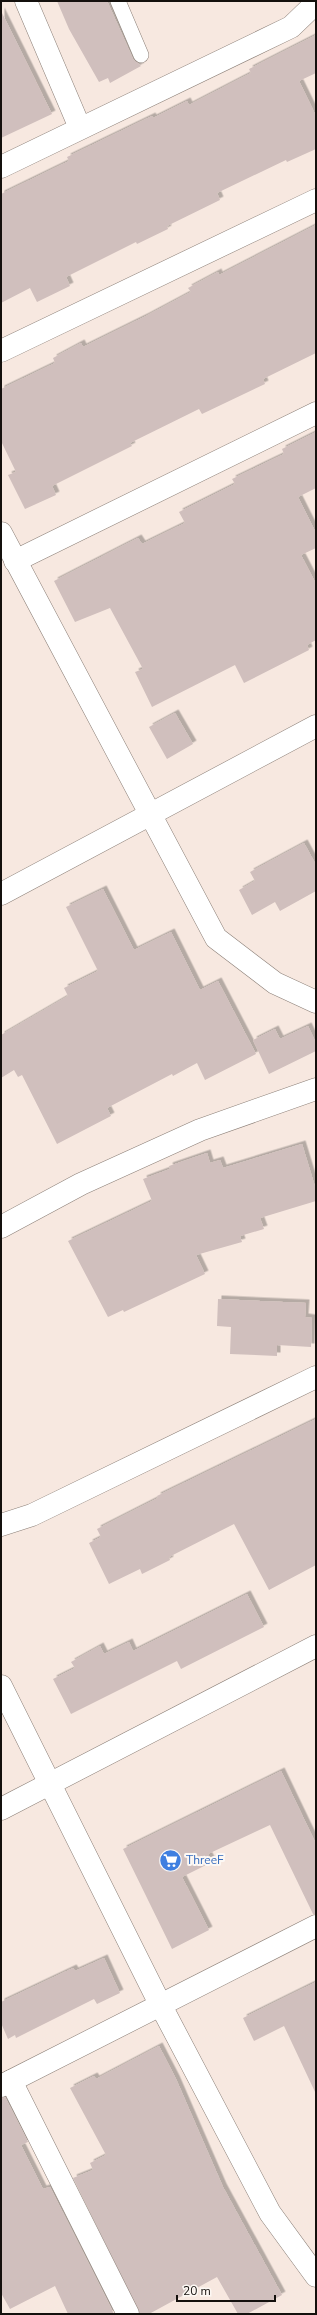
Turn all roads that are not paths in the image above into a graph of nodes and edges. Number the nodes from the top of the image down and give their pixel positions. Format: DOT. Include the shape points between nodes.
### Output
graph roads {
  1 [pos="26,1"];
  2 [pos="118,1"];
  3 [pos="316,3"];
  4 [pos="141,55"];
  5 [pos="80,128"];
  6 [pos="1,167"];
  7 [pos="316,200"];
  8 [pos="1,351"];
  9 [pos="316,413"];
  10 [pos="1,533"];
  11 [pos="15,561"];
  12 [pos="316,726"];
  13 [pos="150,815"];
  14 [pos="1,894"];
  15 [pos="316,1002"];
  16 [pos="316,1090"];
  17 [pos="1,1227"];
  18 [pos="316,1377"];
  19 [pos="1,1525"];
  20 [pos="316,1646"];
  21 [pos="1,1686"];
  22 [pos="51,1784"];
  23 [pos="1,1809"];
  24 [pos="316,1926"];
  25 [pos="160,2004"];
  26 [pos="6,2084"];
  27 [pos="316,2276"];
  28 [pos="128,2314"];
  1 -- 5 [label="street"];
  2 -- 4 [label="lane"];
  3 -- 5 [label="street" via="291,27"];
  5 -- 6 [label="street"];
  7 -- 8 [label="street"];
  9 -- 11 [label="street"];
  10 -- 11 [label="street"];
  11 -- 13 [label="street"];
  12 -- 13 [label="street"];
  13 -- 14 [label="street"];
  13 -- 15 [label="street" via="216,938 276,983"];
  16 -- 17 [label="street" via="200,1130 81,1184"];
  18 -- 19 [label="street" via="32,1515"];
  20 -- 22 [label="street"];
  21 -- 22 [label="street"];
  22 -- 23 [label="street"];
  22 -- 25 [label="street"];
  24 -- 25 [label="street"];
  25 -- 26 [label="street"];
  25 -- 27 [label="street" via="270,2213"];
  26 -- 28 [label="street"];
}
